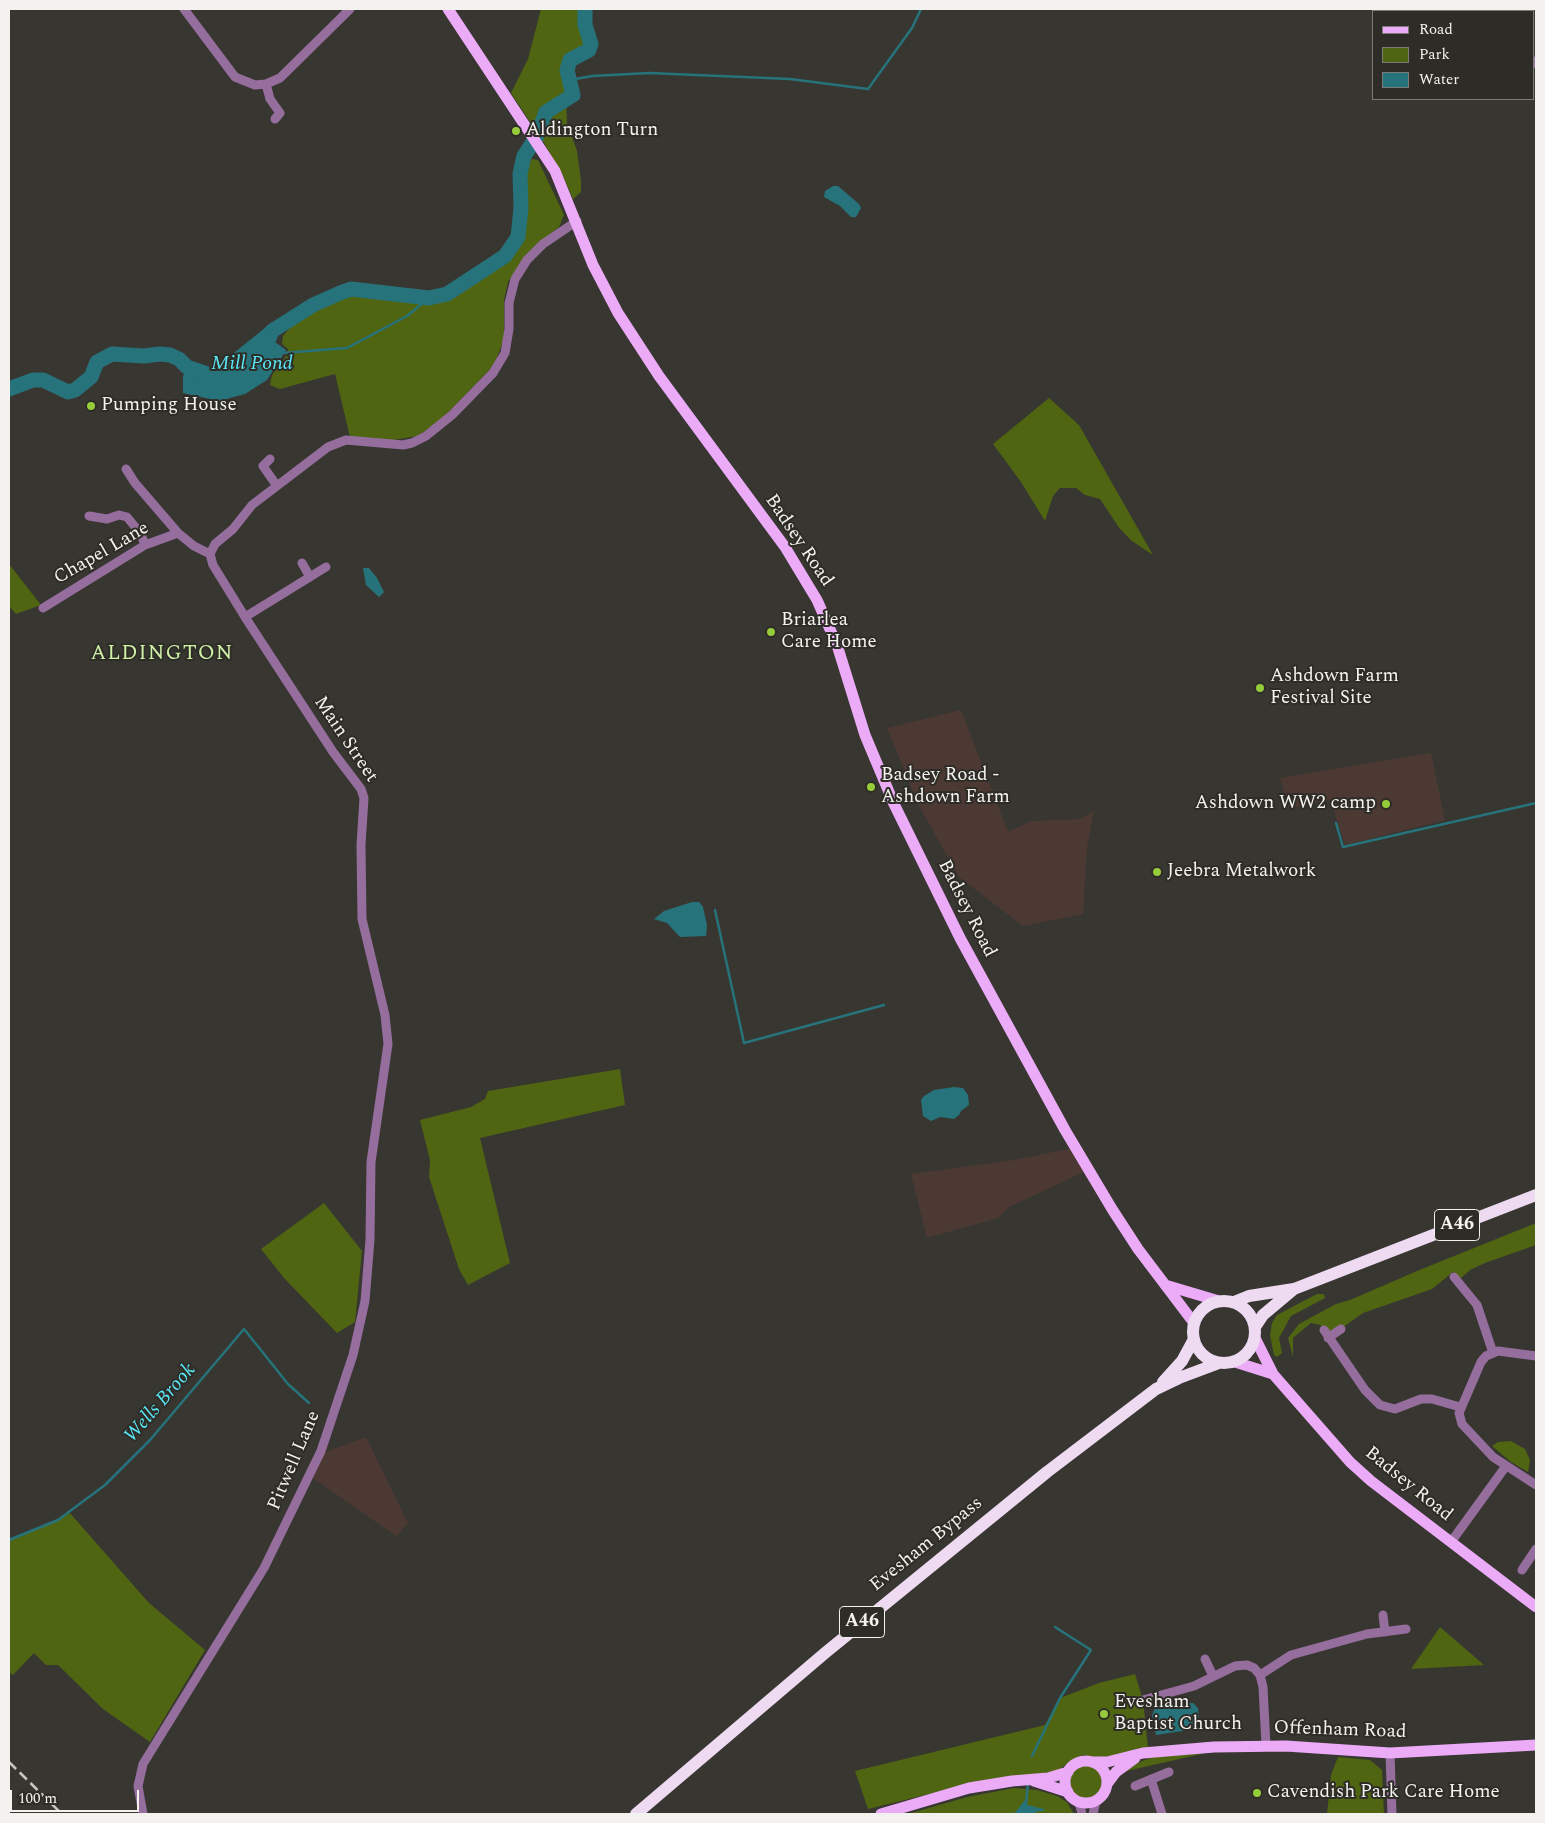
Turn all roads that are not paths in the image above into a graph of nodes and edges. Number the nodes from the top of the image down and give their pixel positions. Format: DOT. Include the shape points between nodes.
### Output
graph roads {
  1 [pos="184,9"];
  2 [pos="350,9"];
  3 [pos="448,9"];
  4 [pos="266,84"];
  5 [pos="275,119"];
  6 [pos="577,221"];
  7 [pos="270,460"];
  8 [pos="126,469"];
  9 [pos="277,486"];
  10 [pos="89,516"];
  11 [pos="178,533"];
  12 [pos="144,545"];
  13 [pos="210,554"];
  14 [pos="302,563"];
  15 [pos="326,567"];
  16 [pos="310,576"];
  17 [pos="43,608"];
  18 [pos="245,617"];
  19 [pos="384,1085"];
  20 [pos="1536,1195"];
  21 [pos="1454,1276"];
  22 [pos="1166,1285"];
  23 [pos="1294,1289"];
  24 [pos="1220,1301"];
  25 [pos="1234,1302"];
  26 [pos="1194,1323"];
  27 [pos="1341,1329"];
  28 [pos="1255,1332"];
  29 [pos="1194,1339"];
  30 [pos="1493,1353"];
  31 [pos="1536,1356"];
  32 [pos="1235,1362"];
  33 [pos="1219,1363"];
  34 [pos="1272,1374"];
  35 [pos="1156,1389"];
  36 [pos="1460,1407"];
  37 [pos="1506,1466"];
  38 [pos="1536,1485"];
  39 [pos="1451,1542"];
  40 [pos="1536,1549"];
  41 [pos="1522,1570"];
  42 [pos="1536,1608"];
  43 [pos="1383,1615"];
  44 [pos="1406,1629"];
  45 [pos="1385,1632"];
  46 [pos="1205,1659"];
  47 [pos="1260,1675"];
  48 [pos="1213,1676"];
  49 [pos="1143,1700"];
  50 [pos="1536,1745"];
  51 [pos="1266,1746"];
  52 [pos="1143,1753"];
  53 [pos="1390,1753"];
  54 [pos="1092,1762"];
  55 [pos="1068,1772"];
  56 [pos="1169,1772"];
  57 [pos="1028,1780"];
  58 [pos="1151,1780"];
  59 [pos="1107,1784"];
  60 [pos="1135,1786"];
  61 [pos="1068,1792"];
  62 [pos="1096,1801"];
  63 [pos="1079,1802"];
  64 [pos="143,1814"];
  65 [pos="636,1814"];
  66 [pos="881,1814"];
  67 [pos="1082,1814"];
  68 [pos="1093,1814"];
  69 [pos="1162,1814"];
  70 [pos="1392,1814"];
  1 -- 4 [label="street" via="235,77 254,85"];
  2 -- 4 [label="street" via="280,78"];
  3 -- 6 [label="main road, Badsey Road" via="556,171"];
  4 -- 5 [label="street" via="270,99 280,113"];
  6 -- 9 [label="street" via="543,244 527,260 515,279 509,302 505,353 493,373 452,415 426,436 404,445 346,440 336,443"];
  6 -- 22 [label="main road, Badsey Road" via="618,313 659,376 785,547 816,600 837,645 865,735 894,804 960,938 1078,1151 1138,1249"];
  7 -- 9 [label="street" via="263,466"];
  8 -- 11 [label="street"];
  9 -- 13 [label="street" via="252,505 233,529 215,544"];
  10 -- 12 [label="street" via="107,519 119,515 127,517 141,534"];
  11 -- 12 [label="street, Chapel Lane"];
  11 -- 13 [label="street"];
  12 -- 17 [label="street, Chapel Lane"];
  13 -- 18 [label="street, Main Street"];
  14 -- 16 [label="street"];
  15 -- 16 [label="street"];
  16 -- 18 [label="street"];
  18 -- 19 [label="street, Main Street" via="364,798 362,919 385,1014 388,1044"];
  19 -- 64 [label="street, Pitwell Lane" via="371,1162 370,1240 364,1301 353,1355 320,1451 264,1568 143,1764 138,1786"];
  20 -- 23 [label="highway, A46"];
  21 -- 30 [label="street" via="1477,1305"];
  22 -- 24 [label="main road"];
  22 -- 26 [label="main road, Badsey Road"];
  23 -- 25 [label="highway, A46" via="1249,1296"];
  23 -- 28 [label="highway, A46" via="1263,1315"];
  24 -- 25 [label="highway"];
  24 -- 26 [label="highway" via="1204,1308"];
  25 -- 28 [label="highway" via="1248,1312"];
  26 -- 29 [label="highway"];
  27 -- 36 [label="street" via="1326,1334 1365,1390 1380,1405 1396,1409 1421,1399 1432,1399"];
  28 -- 32 [label="highway" via="1252,1348"];
  28 -- 34 [label="main road, Badsey Road"];
  29 -- 33 [label="highway" via="1203,1355"];
  29 -- 35 [label="highway, Evesham Bypass / A46" via="1182,1361"];
  30 -- 31 [label="street"];
  30 -- 36 [label="street" via="1482,1362"];
  32 -- 33 [label="highway"];
  32 -- 34 [label="main road"];
  33 -- 35 [label="highway, Evesham Bypass / A46"];
  34 -- 39 [label="main road, Badsey Road" via="1350,1462"];
  35 -- 65 [label="highway, Evesham Bypass / A46" via="894,1596"];
  36 -- 37 [label="street" via="1462,1424"];
  37 -- 38 [label="street"];
  37 -- 39 [label="street"];
  39 -- 42 [label="main road, Badsey Road"];
  40 -- 41 [label="street"];
  43 -- 45 [label="street"];
  44 -- 45 [label="street"];
  45 -- 47 [label="street" via="1291,1655"];
  46 -- 48 [label="street"];
  47 -- 48 [label="street" via="1254,1668 1241,1665"];
  47 -- 51 [label="street" via="1265,1704"];
  48 -- 49 [label="street" via="1177,1692"];
  50 -- 53 [label="main road, Offenham Road"];
  51 -- 52 [label="main road, Offenham Road"];
  51 -- 53 [label="main road, Offenham Road"];
  52 -- 54 [label="main road, Offenham Road" via="1107,1762"];
  52 -- 59 [label="main road, Offenham Road" via="1120,1769"];
  53 -- 70 [label="street"];
  54 -- 55 [label="main road" via="1078,1762"];
  54 -- 59 [label="main road" via="1104,1770"];
  55 -- 57 [label="main road"];
  55 -- 61 [label="main road" via="1065,1778"];
  56 -- 58 [label="street"];
  57 -- 61 [label="main road"];
  57 -- 66 [label="main road" via="969,1788"];
  58 -- 60 [label="street"];
  58 -- 69 [label="street"];
  59 -- 62 [label="main road" via="1104,1794"];
  61 -- 63 [label="main road"];
  62 -- 63 [label="main road"];
  62 -- 68 [label="street"];
  63 -- 67 [label="street"];
}
